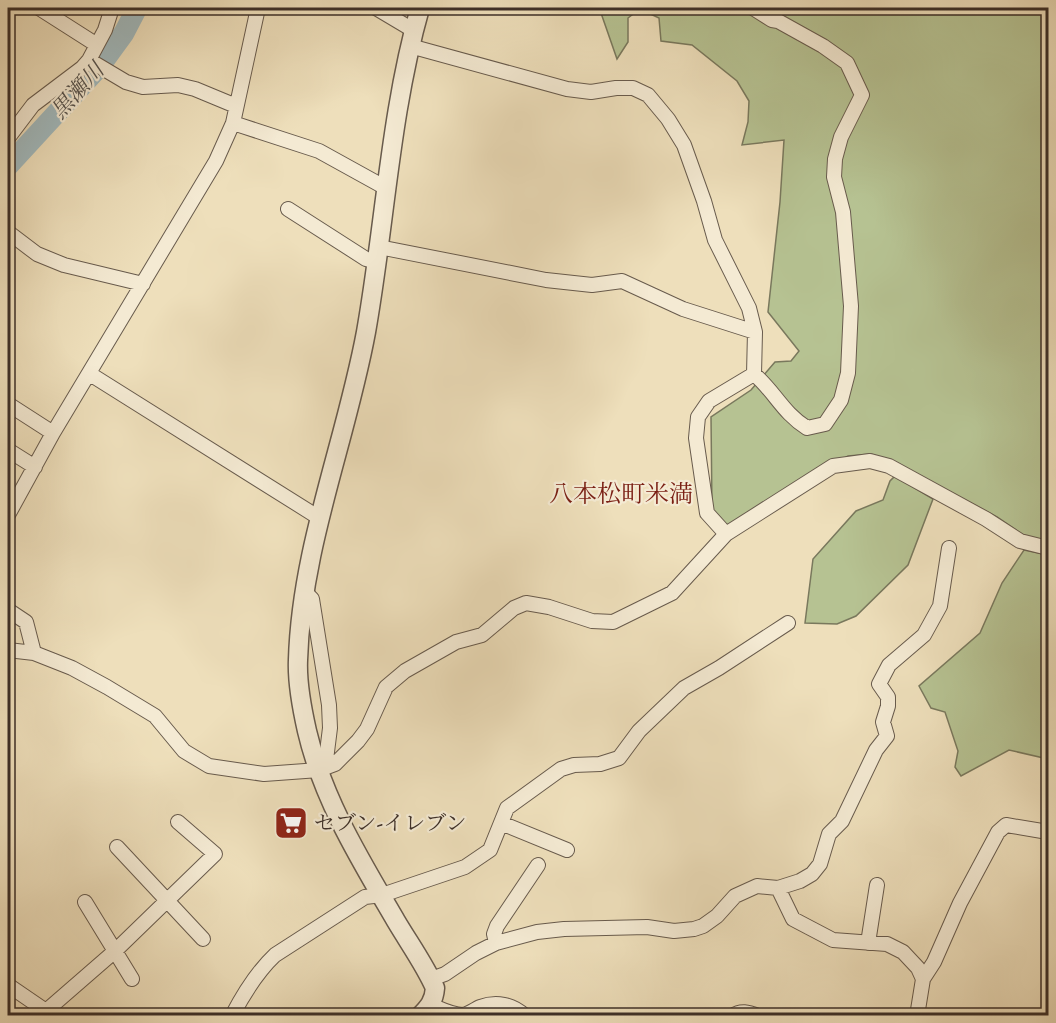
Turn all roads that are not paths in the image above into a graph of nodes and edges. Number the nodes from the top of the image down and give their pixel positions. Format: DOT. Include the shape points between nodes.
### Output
graph roads {
  1 [pos="39,8"];
  2 [pos="112,8"];
  3 [pos="258,8"];
  4 [pos="376,8"];
  5 [pos="420,8"];
  6 [pos="753,8"];
  7 [pos="412,38"];
  8 [pos="97,45"];
  9 [pos="89,60"];
  10 [pos="236,106"];
  11 [pos="233,123"];
  12 [pos="8,138"];
  13 [pos="386,188"];
  14 [pos="288,209"];
  15 [pos="8,232"];
  16 [pos="378,255"];
  17 [pos="143,284"];
  18 [pos="755,332"];
  19 [pos="90,374"];
  20 [pos="754,374"];
  21 [pos="8,404"];
  22 [pos="53,433"];
  23 [pos="8,450"];
  24 [pos="35,467"];
  25 [pos="8,515"];
  26 [pos="321,519"];
  27 [pos="726,534"];
  28 [pos="949,548"];
  29 [pos="1048,548"];
  30 [pos="305,592"];
  31 [pos="8,610"];
  32 [pos="788,623"];
  33 [pos="8,650"];
  34 [pos="34,653"];
  35 [pos="322,769"];
  36 [pos="178,822"];
  37 [pos="501,823"];
  38 [pos="1048,832"];
  39 [pos="117,847"];
  40 [pos="567,850"];
  41 [pos="538,865"];
  42 [pos="877,885"];
  43 [pos="778,888"];
  44 [pos="382,895"];
  45 [pos="85,902"];
  46 [pos="168,902"];
  47 [pos="203,939"];
  48 [pos="496,943"];
  49 [pos="868,943"];
  50 [pos="115,951"];
  51 [pos="132,979"];
  52 [pos="431,979"];
  53 [pos="923,979"];
  54 [pos="8,985"];
  55 [pos="425,1010"];
  56 [pos="46,1013"];
  57 [pos="232,1016"];
  58 [pos="525,1016"];
  59 [pos="732,1016"];
  60 [pos="758,1016"];
  61 [pos="917,1016"];
  1 -- 8 [label="street"];
  2 -- 8 [label="street"];
  3 -- 10 [label="street"];
  4 -- 7 [label="street"];
  5 -- 7 [label="street"];
  6 -- 20 [label="street" via="848,63 861,95 835,159 851,306 848,373 841,400 825,424 807,428 792,419"];
  7 -- 13 [label="street"];
  7 -- 18 [label="street" via="567,89 591,92 633,88 648,95 684,145 715,240 749,308"];
  8 -- 9 [label="street"];
  9 -- 10 [label="street" via="126,82 143,87 178,85"];
  9 -- 12 [label="street" via="33,105"];
  10 -- 11 [label="street"];
  11 -- 13 [label="street" via="319,151"];
  11 -- 17 [label="street" via="216,161"];
  13 -- 16 [label="street"];
  14 -- 16 [label="street" via="366,259"];
  15 -- 17 [label="street" via="38,254 64,265"];
  16 -- 18 [label="street" via="592,285 622,281 683,309"];
  16 -- 26 [label="street" via="366,333"];
  17 -- 19 [label="street"];
  18 -- 20 [label="street"];
  19 -- 22 [label="street"];
  19 -- 26 [label="street"];
  20 -- 27 [label="street" via="709,400 698,417 696,438 707,513"];
  21 -- 22 [label="street"];
  22 -- 24 [label="street"];
  23 -- 24 [label="street"];
  24 -- 25 [label="street"];
  26 -- 30 [label="street"];
  27 -- 29 [label="street" via="833,466 870,460 899,471 1020,541"];
  27 -- 35 [label="street" via="672,593 613,622 592,621 526,603 482,634 456,642 405,671 386,687 358,741 335,764"];
  28 -- 43 [label="street" via="940,606 924,635 889,665 879,684 888,697 883,722 887,736 876,750 842,821 830,834 820,864 800,881"];
  30 -- 35 [label="street" via="298,662 307,729"];
  30 -- 35 [label="street" via="312,599 329,705 330,728"];
  31 -- 34 [label="street" via="26,622"];
  32 -- 37 [label="street" via="684,688 639,731 620,758 561,769 507,808"];
  33 -- 34 [label="street"];
  34 -- 35 [label="street" via="81,673 155,716 184,751 209,766 264,774"];
  35 -- 44 [label="street" via="331,804"];
  36 -- 46 [label="street" via="215,855"];
  37 -- 40 [label="street"];
  37 -- 44 [label="street" via="490,850 465,867"];
  38 -- 53 [label="street" via="1006,825 998,832"];
  39 -- 46 [label="street"];
  41 -- 48 [label="street" via="497,926"];
  42 -- 49 [label="street"];
  43 -- 48 [label="street" via="757,886 735,896 717,916 694,929 564,929"];
  43 -- 49 [label="street" via="793,919 833,940"];
  44 -- 52 [label="street"];
  44 -- 57 [label="street" via="365,897 275,955 249,985"];
  45 -- 50 [label="street"];
  46 -- 47 [label="street"];
  46 -- 50 [label="street"];
  48 -- 52 [label="street"];
  49 -- 53 [label="street" via="887,944 903,951"];
  50 -- 51 [label="street"];
  50 -- 56 [label="street"];
  52 -- 55 [label="street" via="434,999"];
  53 -- 61 [label="street"];
  54 -- 56 [label="street"];
  55 -- 58 [label="street" via="459,1015 502,1004"];
  59 -- 60 [label="street" via="737,1012"];
}
